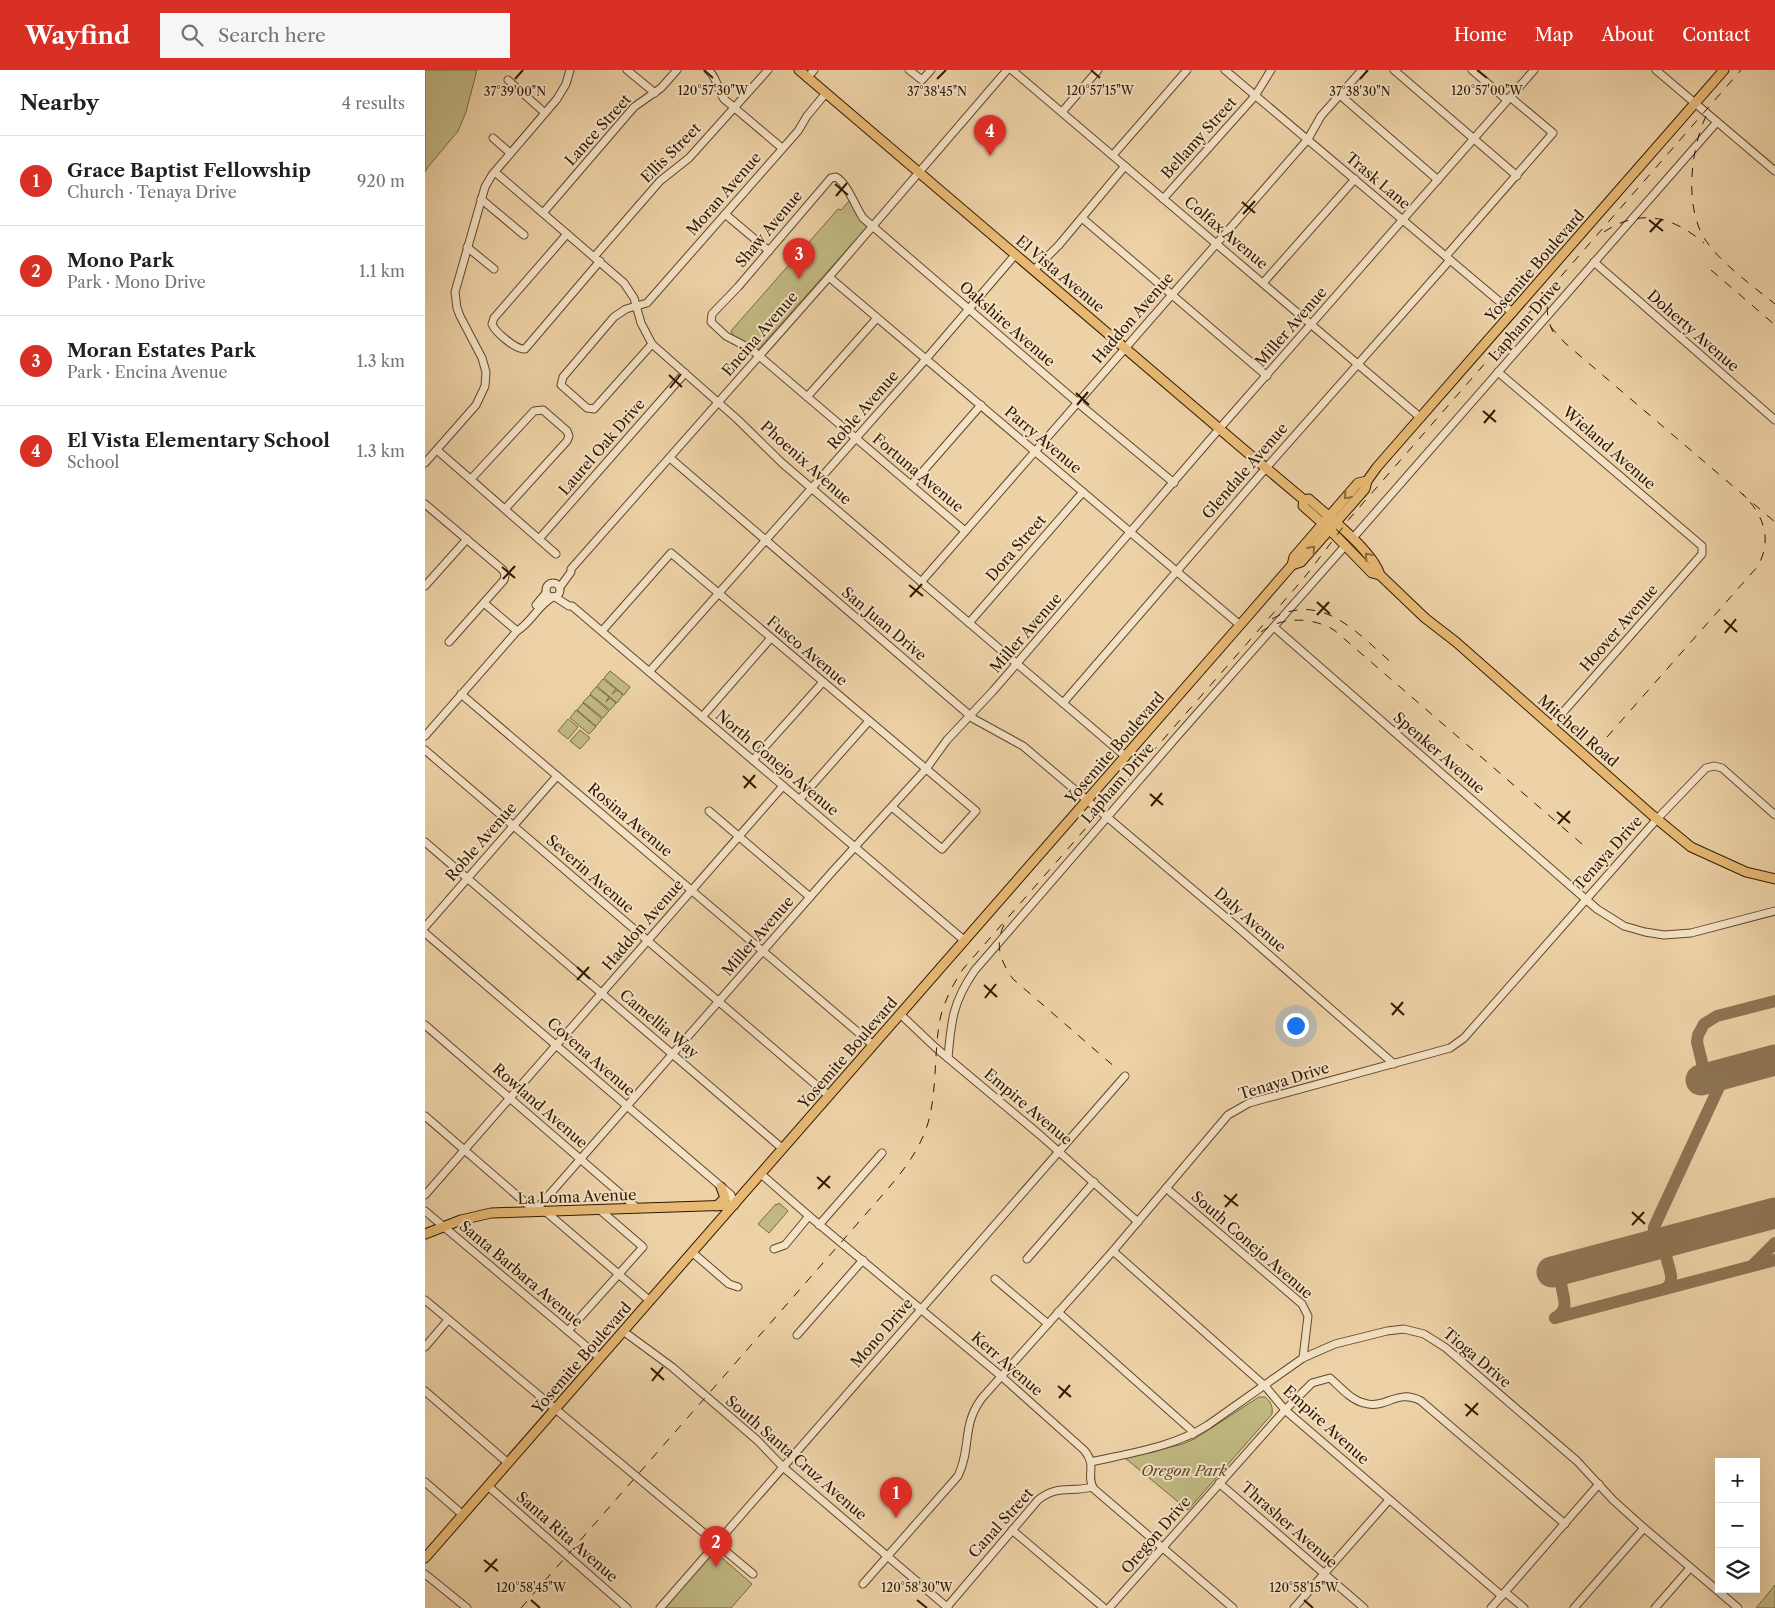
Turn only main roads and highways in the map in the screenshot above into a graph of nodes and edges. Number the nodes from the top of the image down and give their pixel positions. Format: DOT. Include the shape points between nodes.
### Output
graph roads {
  1 [pos="799,70"];
  2 [pos="1723,70"];
  3 [pos="1329,523"];
  4 [pos="1380,575"];
  5 [pos="1775,879"];
  6 [pos="721,1187"];
  7 [pos="734,1205"];
  8 [pos="717,1206"];
  9 [pos="704,1207"];
  10 [pos="716,1226"];
  11 [pos="425,1234"];
  12 [pos="425,1558"];
  1 -- 3 [label="main road, El Vista Avenue" via="1304,500 1303,506"];
  2 -- 3 [label="main road, Yosemite Boulevard" via="1367,481 1365,489"];
  3 -- 4 [label="main road, Mitchell Road" via="1345,546 1372,573"];
  4 -- 3 [label="main road, Mitchell Road, one-way" via="1378,567 1353,538"];
  3 -- 7 [label="main road, Yosemite Boulevard" via="1293,557 1291,565 1240,625"];
  4 -- 5 [label="main road, Mitchell Road" via="1425,618 1691,847 1746,872"];
  6 -- 8 [label="main road" via="725,1199"];
  7 -- 8 [label="main road, La Loma Avenue"];
  7 -- 10 [label="main road, Yosemite Boulevard"];
  8 -- 9 [label="main road, La Loma Avenue"];
  9 -- 10 [label="main road" via="714,1212"];
  9 -- 11 [label="main road, La Loma Avenue" via="491,1213"];
  10 -- 12 [label="main road, Yosemite Boulevard"];
}
